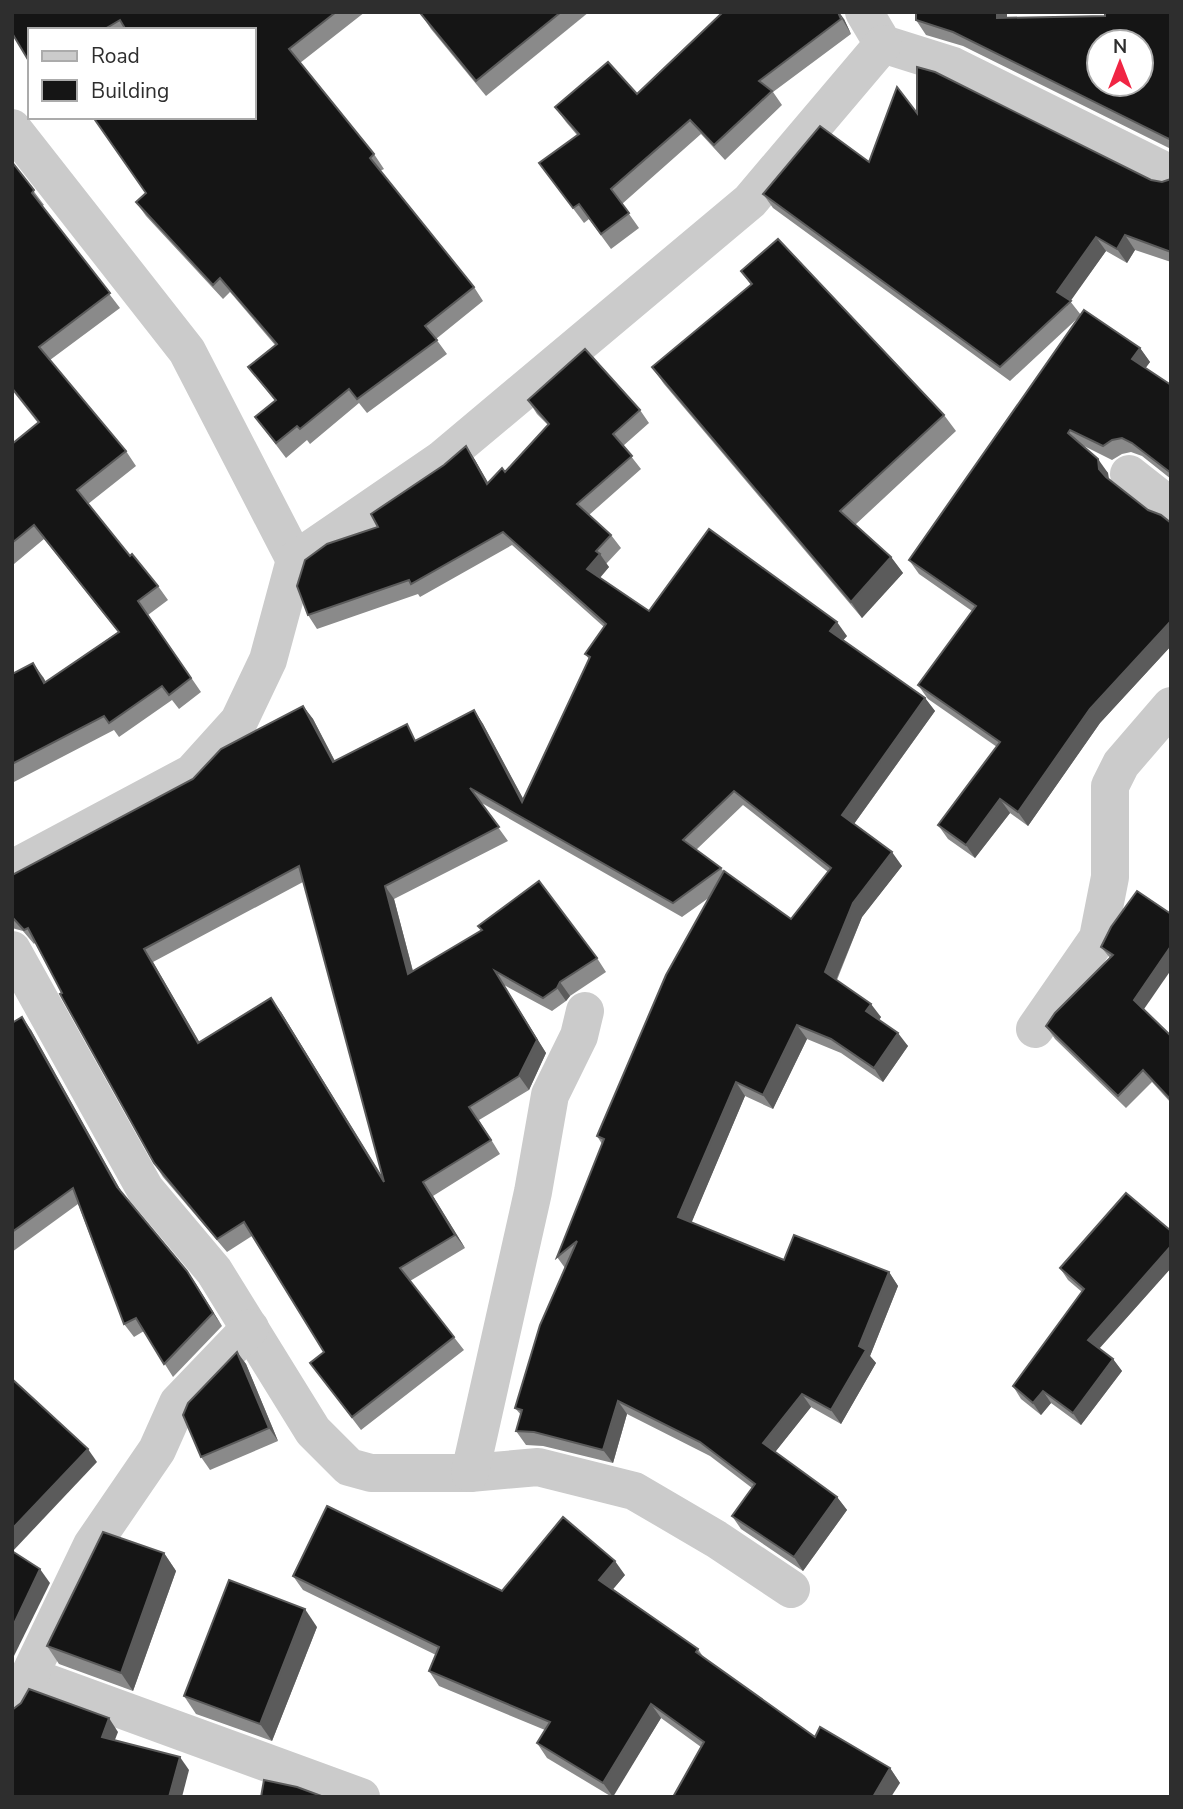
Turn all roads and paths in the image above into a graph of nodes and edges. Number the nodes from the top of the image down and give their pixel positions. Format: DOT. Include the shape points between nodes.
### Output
graph roads {
  1 [pos="864,12"];
  2 [pos="883,44"];
  3 [pos="12,128"];
  4 [pos="1171,174"];
  5 [pos="1129,474"];
  6 [pos="1171,507"];
  7 [pos="295,560"];
  8 [pos="1171,706"];
  9 [pos="12,869"];
  10 [pos="12,950"];
  11 [pos="585,1011"];
  12 [pos="1035,1029"];
  13 [pos="250,1328"];
  14 [pos="470,1473"];
  15 [pos="791,1589"];
  16 [pos="20,1690"];
  17 [pos="361,1797"];
  1 -- 2 [label="street"];
  2 -- 4 [label="street" via="953,66"];
  2 -- 7 [label="street" via="750,201 441,460"];
  3 -- 7 [label="street" via="187,351"];
  5 -- 6 [label="street"];
  7 -- 9 [label="street" via="268,660 239,721 192,773"];
  8 -- 12 [label="street" via="1121,764 1110,786 1110,877 1098,939"];
  10 -- 13 [label="street" via="145,1189 214,1271"];
  11 -- 14 [label="street" via="579,1036 550,1095"];
  13 -- 14 [label="street" via="313,1431 349,1467 371,1473"];
  13 -- 16 [label="street" via="178,1404 157,1450 92,1545"];
  14 -- 15 [label="street" via="538,1467 634,1492"];
  16 -- 17 [label="street"];
}
